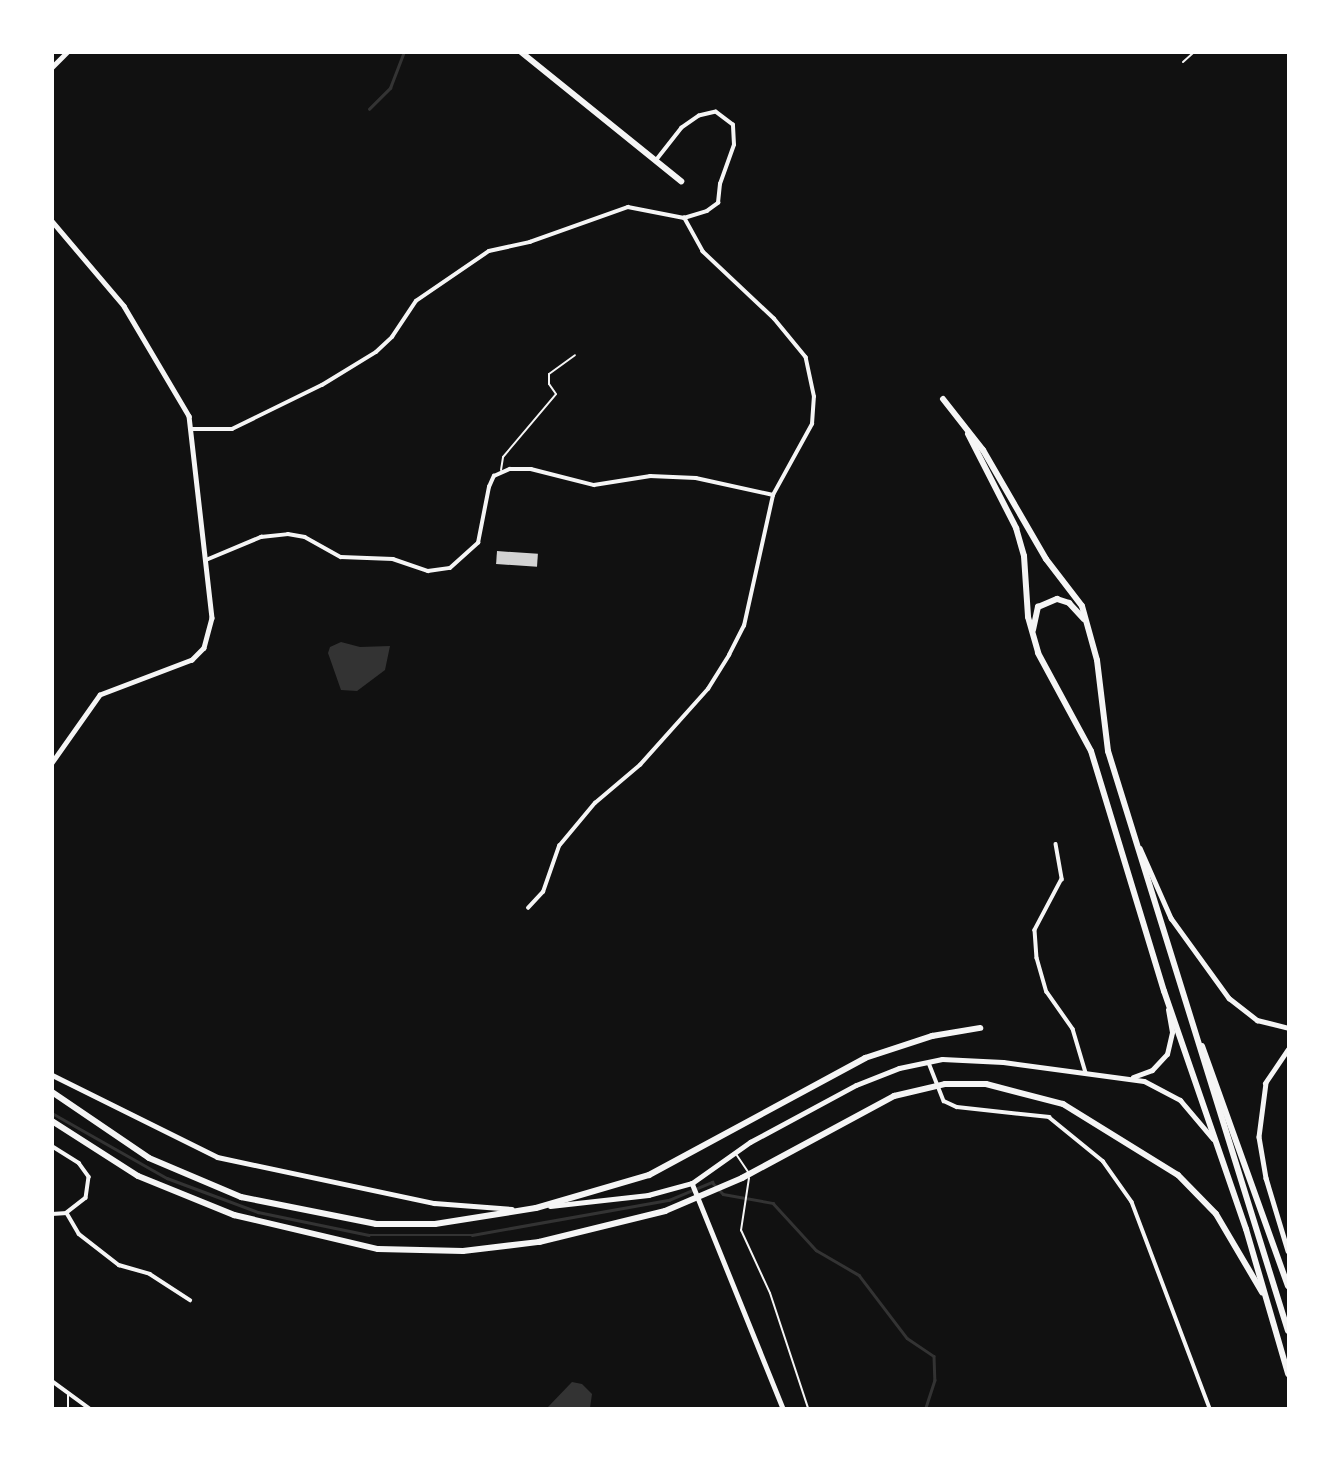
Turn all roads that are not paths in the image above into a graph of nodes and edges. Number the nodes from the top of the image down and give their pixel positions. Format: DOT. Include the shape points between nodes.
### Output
graph roads {
  1 [pos="67,52"];
  2 [pos="521,52"];
  3 [pos="1194,52"];
  4 [pos="1183,62"];
  5 [pos="53,65"];
  6 [pos="656,161"];
  7 [pos="681,181"];
  8 [pos="684,218"];
  9 [pos="52,221"];
  10 [pos="575,355"];
  11 [pos="943,399"];
  12 [pos="192,429"];
  13 [pos="966,429"];
  14 [pos="502,471"];
  15 [pos="773,495"];
  16 [pos="206,559"];
  17 [pos="1087,624"];
  18 [pos="1032,634"];
  19 [pos="52,763"];
  20 [pos="1136,842"];
  21 [pos="1056,844"];
  22 [pos="528,908"];
  23 [pos="1164,991"];
  24 [pos="980,1028"];
  25 [pos="1289,1028"];
  26 [pos="1199,1041"];
  27 [pos="1289,1050"];
  28 [pos="928,1061"];
  29 [pos="1086,1073"];
  30 [pos="52,1075"];
  31 [pos="1130,1078"];
  32 [pos="52,1093"];
  33 [pos="52,1121"];
  34 [pos="52,1146"];
  35 [pos="736,1153"];
  36 [pos="1223,1160"];
  37 [pos="692,1184"];
  38 [pos="67,1213"];
  39 [pos="52,1214"];
  40 [pos="1289,1251"];
  41 [pos="1289,1286"];
  42 [pos="1262,1292"];
  43 [pos="190,1300"];
  44 [pos="1289,1331"];
  45 [pos="1289,1374"];
  46 [pos="52,1381"];
  47 [pos="68,1394"];
  48 [pos="68,1409"];
  49 [pos="89,1409"];
  50 [pos="783,1409"];
  51 [pos="808,1409"];
  52 [pos="1210,1409"];
  1 -- 5 [label="street"];
  2 -- 6 [label="main road"];
  3 -- 4 [label="lane"];
  6 -- 7 [label="main road"];
  6 -- 8 [label="street" via="682,128 699,116 716,112 733,125 734,145 718,203"];
  8 -- 12 [label="street" via="628,207 476,257 416,302 393,337 355,365 246,423 223,430"];
  8 -- 15 [label="street" via="704,252 774,319 806,358 814,397 811,424"];
  9 -- 12 [label="street" via="124,306 179,394"];
  10 -- 14 [label="lane" via="549,374 556,394 503,457"];
  11 -- 13 [label="main road"];
  12 -- 16 [label="street"];
  13 -- 17 [label="main road" via="1046,559 1077,596"];
  13 -- 18 [label="main road" via="1021,542"];
  14 -- 15 [label="street" via="531,469 594,485 650,476 696,478"];
  14 -- 16 [label="street" via="489,487 482,536 450,568 428,571 387,559 341,557 305,537 288,534 261,537"];
  15 -- 22 [label="street" via="744,626 729,655 708,689 559,846 542,892"];
  16 -- 19 [label="street" via="212,618 199,655 100,695"];
  17 -- 18 [label="main road" via="1069,603 1057,599 1038,607"];
  17 -- 20 [label="main road" via="1099,673 1104,738"];
  18 -- 23 [label="main road" via="1044,668 1091,751"];
  20 -- 25 [label="street" via="1171,918 1229,998 1256,1020"];
  20 -- 26 [label="main road"];
  21 -- 29 [label="street" via="1062,879 1035,930 1037,958 1047,992 1068,1019"];
  23 -- 31 [label="main road" via="1172,1032 1167,1054 1152,1070"];
  23 -- 36 [label="main road"];
  24 -- 32 [label="main road" via="932,1036 865,1058 649,1175 536,1208 435,1224 376,1224 270,1205 191,1177 102,1130"];
  26 -- 41 [label="main road"];
  26 -- 44 [label="main road"];
  27 -- 40 [label="street" via="1266,1083 1259,1137 1266,1178"];
  28 -- 29 [label="main road" via="1003,1062"];
  28 -- 35 [label="main road" via="856,1085"];
  28 -- 52 [label="street" via="944,1101 1049,1117 1102,1161 1132,1202"];
  29 -- 31 [label="main road"];
  30 -- 37 [label="main road" via="217,1157 434,1203 517,1209 648,1195"];
  31 -- 36 [label="main road" via="1180,1100 1210,1134"];
  33 -- 42 [label="main road" via="138,1176 181,1197 284,1230 414,1252 539,1242 665,1211 742,1178 871,1105 920,1089 967,1083 1015,1088 1098,1122 1196,1191 1229,1232"];
  34 -- 38 [label="street" via="79,1163 89,1177 86,1198"];
  35 -- 37 [label="main road"];
  35 -- 51 [label="lane" via="751,1184 741,1230 770,1293"];
  36 -- 42 [label="main road"];
  37 -- 50 [label="street"];
  38 -- 39 [label="street"];
  38 -- 43 [label="street" via="79,1234 119,1265 150,1274"];
  42 -- 45 [label="main road"];
  46 -- 47 [label="street"];
  47 -- 48 [label="lane"];
  47 -- 49 [label="street"];
}
